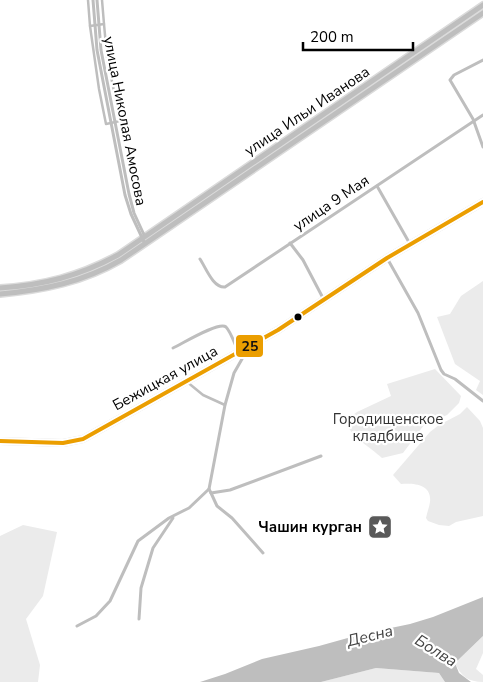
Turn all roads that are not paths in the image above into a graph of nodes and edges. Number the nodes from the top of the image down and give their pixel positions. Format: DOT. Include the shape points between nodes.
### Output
graph roads {
  1 [pos="88,0"];
  2 [pos="93,0"];
  3 [pos="97,0"];
  4 [pos="102,0"];
  5 [pos="483,5"];
  6 [pos="483,13"];
  7 [pos="99,24"];
  8 [pos="90,26"];
  9 [pos="483,60"];
  10 [pos="483,115"];
  11 [pos="474,122"];
  12 [pos="113,123"];
  13 [pos="483,147"];
  14 [pos="377,186"];
  15 [pos="483,202"];
  16 [pos="145,240"];
  17 [pos="290,243"];
  18 [pos="410,244"];
  19 [pos="387,258"];
  20 [pos="200,259"];
  21 [pos="0,288"];
  22 [pos="0,294"];
  23 [pos="324,300"];
  24 [pos="173,348"];
  25 [pos="240,351"];
  26 [pos="186,381"];
  27 [pos="483,401"];
  28 [pos="225,406"];
  29 [pos="0,441"];
  30 [pos="321,456"];
  31 [pos="209,489"];
  32 [pos="211,493"];
  33 [pos="174,517"];
  34 [pos="263,553"];
  35 [pos="139,619"];
  36 [pos="77,626"];
  1 -- 8 [label="street"];
  2 -- 7 [label="street, улица Николая Амосова"];
  3 -- 7 [label="street, улица Николая Амосова"];
  4 -- 7 [label="street"];
  5 -- 16 [label="main road, улица Ильи Иванова"];
  6 -- 16 [label="main road, улица Ильи Иванова"];
  7 -- 8 [label="street"];
  7 -- 12 [label="street, улица Николая Амосова" via="98,50"];
  7 -- 12 [label="street" via="120,121"];
  8 -- 12 [label="street" via="106,124"];
  9 -- 11 [label="street" via="450,80"];
  10 -- 11 [label="street, улица 9 Мая"];
  11 -- 13 [label="street"];
  11 -- 14 [label="street, улица 9 Мая"];
  12 -- 16 [label="street, улица Николая Амосова" via="131,204"];
  14 -- 17 [label="street, улица 9 Мая"];
  14 -- 18 [label="street"];
  15 -- 18 [label="main road, Бежицкая улица"];
  16 -- 21 [label="main road" via="69,277"];
  16 -- 22 [label="main road" via="104,270 87,277 43,289"];
  17 -- 20 [label="street, улица 9 Мая" via="225,287 216,284"];
  17 -- 23 [label="street"];
  18 -- 19 [label="main road, Бежицкая улица"];
  19 -- 23 [label="main road, Бежицкая улица"];
  19 -- 27 [label="street" via="418,312 441,370"];
  23 -- 25 [label="main road, Бежицкая улица"];
  24 -- 25 [label="street" via="221,325"];
  25 -- 26 [label="main road, Бежицкая улица"];
  25 -- 28 [label="street" via="242,359 234,373"];
  26 -- 28 [label="street" via="203,395"];
  26 -- 29 [label="main road, Бежицкая улица" via="82,439 63,443"];
  28 -- 31 [label="street"];
  30 -- 32 [label="street" via="230,490"];
  31 -- 32 [label="street"];
  31 -- 33 [label="street"];
  32 -- 34 [label="street" via="217,506"];
  33 -- 35 [label="street" via="153,548 142,588"];
  33 -- 36 [label="street" via="138,541 110,601 96,616"];
}
